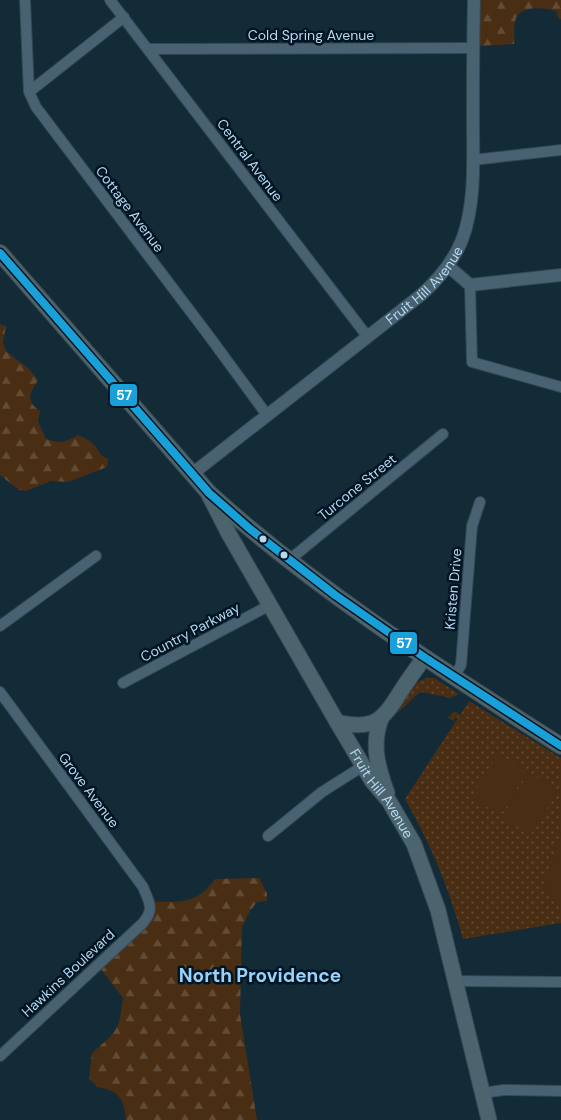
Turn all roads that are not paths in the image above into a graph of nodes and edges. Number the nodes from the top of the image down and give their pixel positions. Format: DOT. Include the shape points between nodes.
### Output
graph roads {
  1 [pos="25,0"];
  2 [pos="110,0"];
  3 [pos="474,0"];
  4 [pos="124,17"];
  5 [pos="473,48"];
  6 [pos="148,49"];
  7 [pos="29,92"];
  8 [pos="561,150"];
  9 [pos="473,160"];
  10 [pos="0,253"];
  11 [pos="448,266"];
  12 [pos="561,275"];
  13 [pos="470,285"];
  14 [pos="367,336"];
  15 [pos="561,387"];
  16 [pos="266,416"];
  17 [pos="443,434"];
  18 [pos="192,474"];
  19 [pos="209,493"];
  20 [pos="480,502"];
  21 [pos="96,556"];
  22 [pos="288,561"];
  23 [pos="270,605"];
  24 [pos="0,626"];
  25 [pos="424,658"];
  26 [pos="454,677"];
  27 [pos="123,682"];
  28 [pos="0,692"];
  29 [pos="381,719"];
  30 [pos="337,722"];
  31 [pos="561,746"];
  32 [pos="363,766"];
  33 [pos="389,801"];
  34 [pos="268,836"];
  35 [pos="151,909"];
  36 [pos="456,981"];
  37 [pos="561,982"];
  38 [pos="0,1056"];
  39 [pos="561,1092"];
  40 [pos="482,1093"];
  41 [pos="489,1120"];
  1 -- 7 [label="street, Cottage Avenue"];
  2 -- 4 [label="street, Central Avenue"];
  3 -- 5 [label="street, Fruit Hill Avenue"];
  4 -- 6 [label="street, Central Avenue"];
  4 -- 7 [label="street"];
  5 -- 6 [label="street, Cold Spring Avenue"];
  5 -- 9 [label="street, Fruit Hill Avenue"];
  6 -- 14 [label="street, Central Avenue"];
  7 -- 16 [label="street, Cottage Avenue" via="36,107"];
  8 -- 9 [label="street"];
  9 -- 11 [label="street, Fruit Hill Avenue" via="469,217"];
  10 -- 18 [label="main road"];
  11 -- 13 [label="street"];
  11 -- 14 [label="street, Fruit Hill Avenue" via="425,291"];
  12 -- 13 [label="street"];
  13 -- 15 [label="street" via="472,362"];
  14 -- 16 [label="street, Fruit Hill Avenue"];
  16 -- 18 [label="street, Fruit Hill Avenue"];
  17 -- 22 [label="street, Turcone Street"];
  18 -- 19 [label="main road"];
  19 -- 22 [label="main road"];
  19 -- 23 [label="main road, Fruit Hill Avenue"];
  20 -- 26 [label="street, Kristen Drive" via="472,526 461,665"];
  21 -- 24 [label="street"];
  22 -- 25 [label="main road"];
  23 -- 27 [label="street, Country Parkway"];
  23 -- 30 [label="main road, Fruit Hill Avenue"];
  25 -- 26 [label="main road"];
  25 -- 29 [label="main road"];
  26 -- 31 [label="main road"];
  28 -- 35 [label="street, Grove Avenue" via="143,887"];
  29 -- 30 [label="main road" via="366,725"];
  29 -- 33 [label="main road" via="376,737 376,756"];
  30 -- 32 [label="main road, Fruit Hill Avenue"];
  32 -- 33 [label="main road, Fruit Hill Avenue"];
  32 -- 34 [label="street" via="322,792"];
  33 -- 36 [label="main road, Fruit Hill Avenue" via="414,844 425,872"];
  35 -- 38 [label="street, Hawkins Boulevard" via="143,923"];
  36 -- 37 [label="street"];
  36 -- 40 [label="main road, Fruit Hill Avenue"];
  39 -- 40 [label="street" via="504,1090"];
  40 -- 41 [label="main road, Fruit Hill Avenue"];
}
